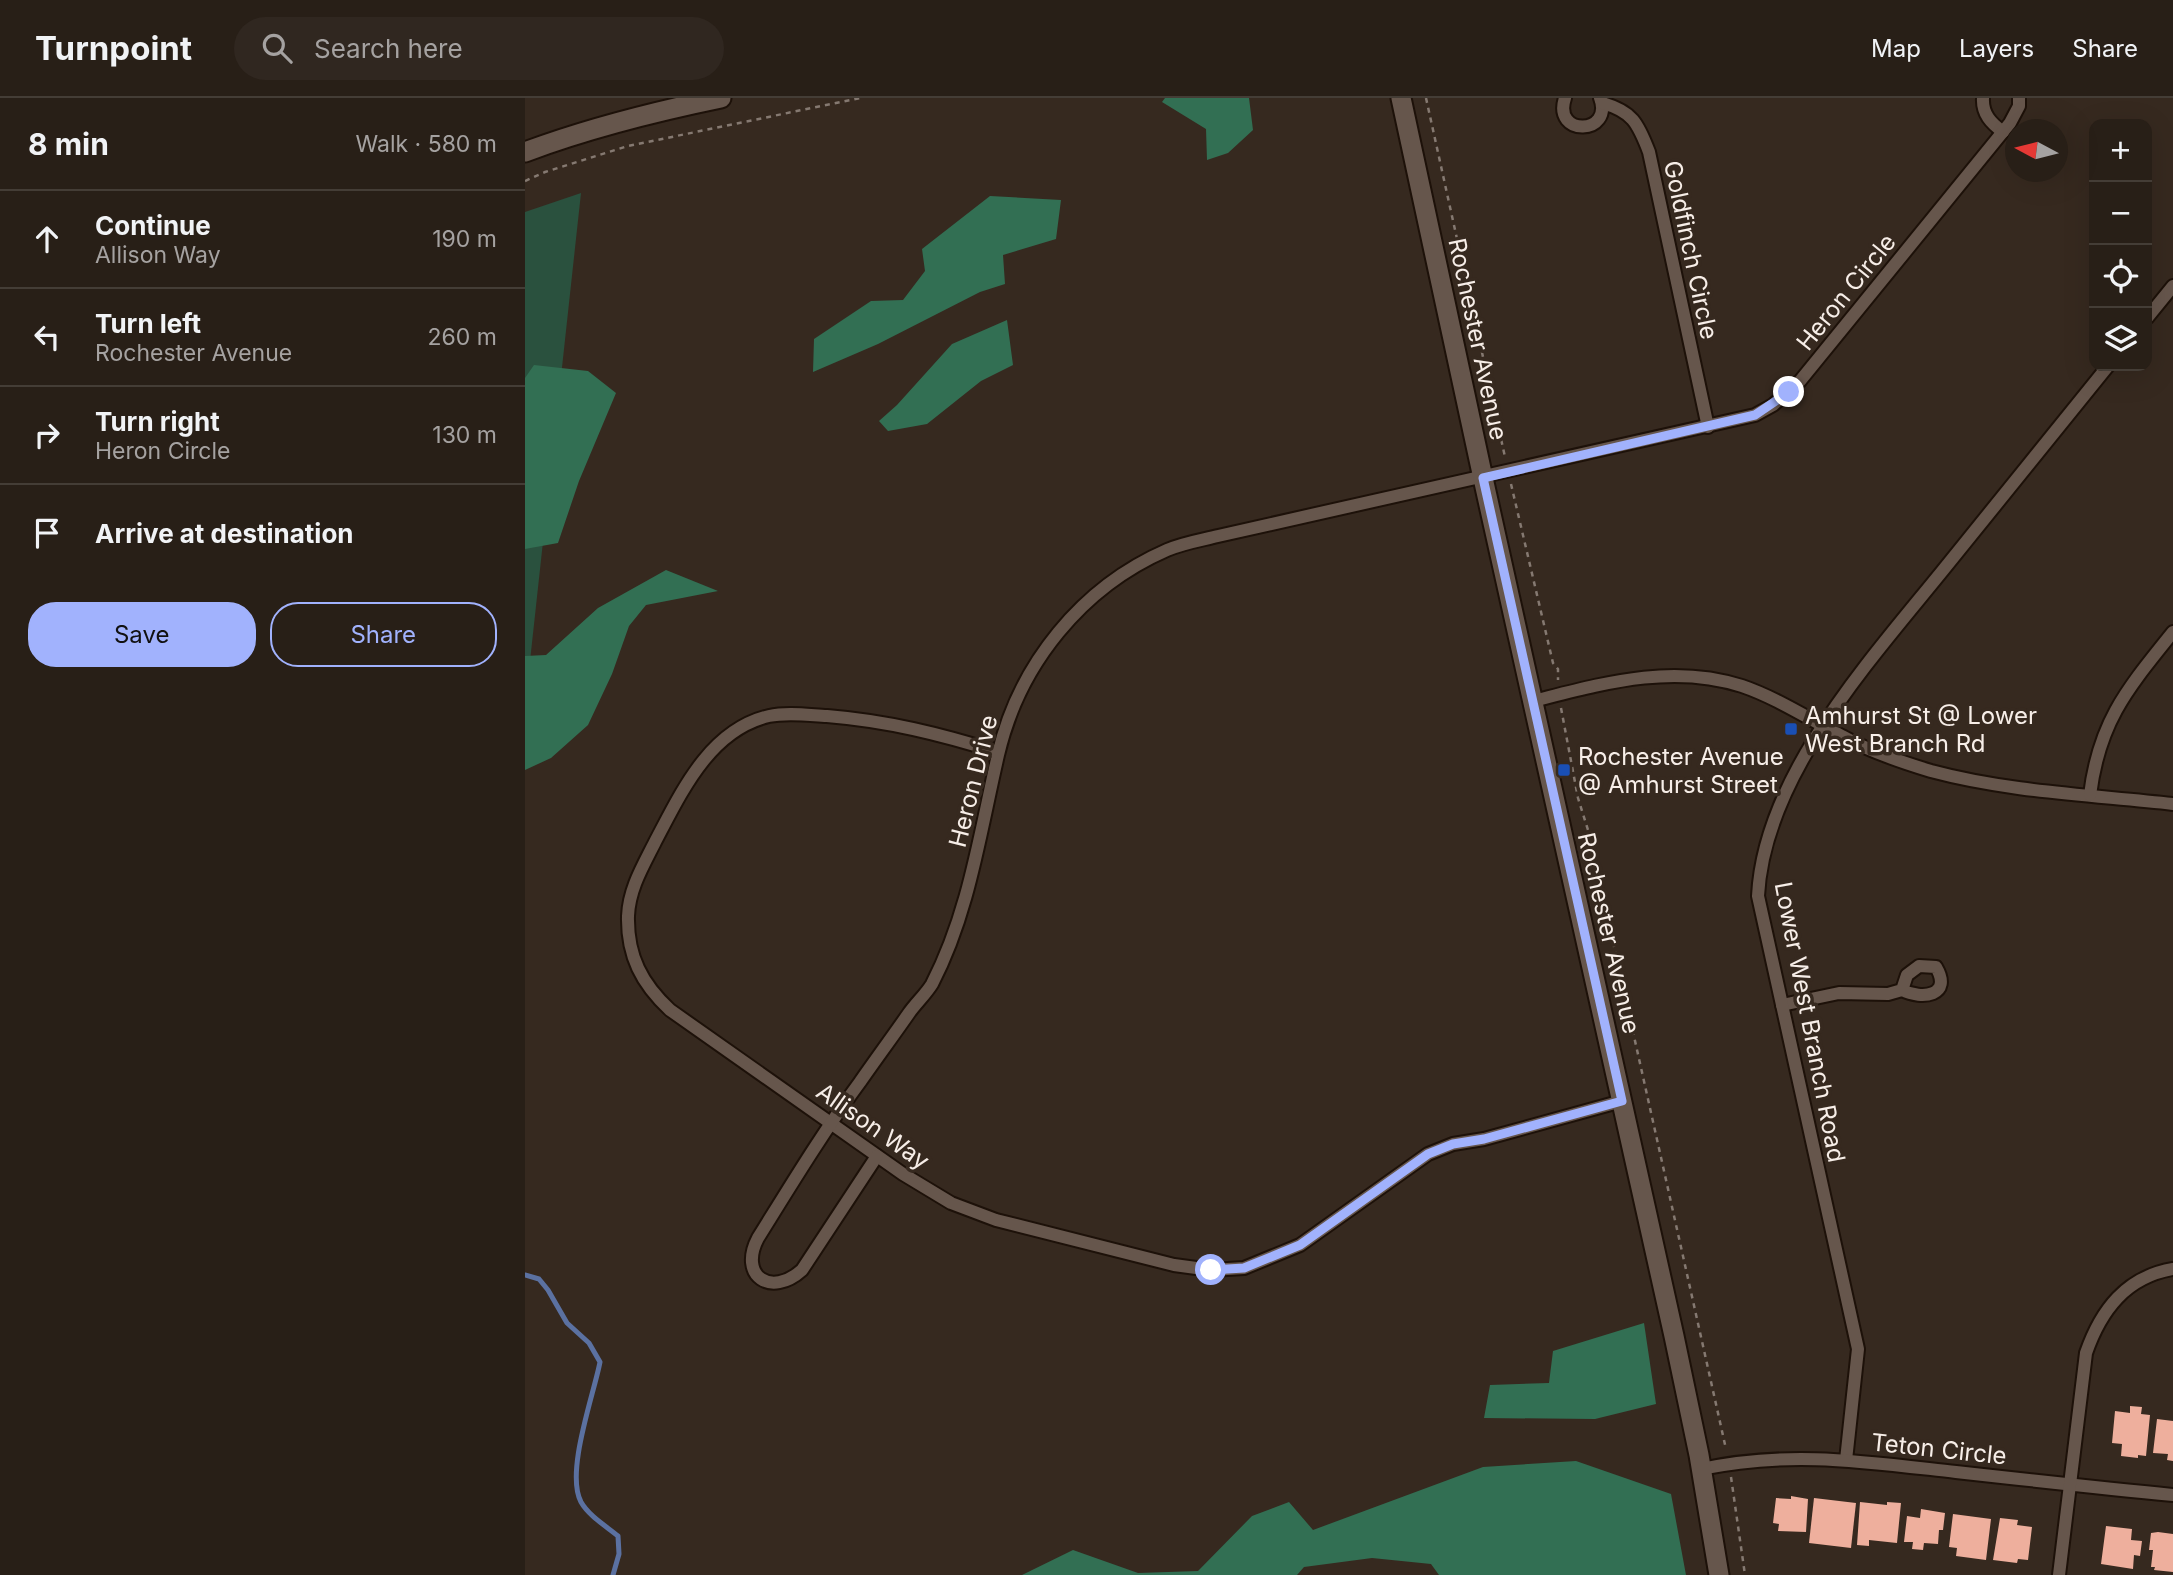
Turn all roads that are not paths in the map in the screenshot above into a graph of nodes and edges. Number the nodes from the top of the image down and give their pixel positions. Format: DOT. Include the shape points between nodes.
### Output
graph roads {
  1 [pos="721,98"];
  2 [pos="1401,98"];
  3 [pos="1565,98"];
  4 [pos="1983,98"];
  5 [pos="2019,98"];
  6 [pos="1601,101"];
  7 [pos="2003,132"];
  8 [pos="525,152"];
  9 [pos="2173,286"];
  10 [pos="2152,312"];
  11 [pos="2104,371"];
  12 [pos="1708,427"];
  13 [pos="1483,478"];
  14 [pos="2173,632"];
  15 [pos="1533,701"];
  16 [pos="1821,725"];
  17 [pos="998,752"];
  18 [pos="2090,795"];
  19 [pos="2173,804"];
  20 [pos="1902,990"];
  21 [pos="1782,1005"];
  22 [pos="1622,1101"];
  23 [pos="830,1123"];
  24 [pos="877,1156"];
  25 [pos="2173,1269"];
  26 [pos="1846,1460"];
  27 [pos="1701,1469"];
  28 [pos="2070,1485"];
  29 [pos="2173,1495"];
  30 [pos="1719,1575"];
  31 [pos="2059,1575"];
  1 -- 8 [label="main road" via="627,118"];
  2 -- 13 [label="main road, Rochester Avenue"];
  3 -- 6 [label="street, Goldfinch Circle" via="1565,117 1580,127 1597,121"];
  4 -- 7 [label="street" via="1989,121"];
  5 -- 7 [label="street, Heron Circle" via="2016,115"];
  6 -- 12 [label="street, Goldfinch Circle" via="1631,117 1649,152"];
  7 -- 12 [label="street, Heron Circle" via="1800,381 1755,415"];
  9 -- 10 [label="street"];
  11 -- 16 [label="street, Lower West Branch Road"];
  12 -- 13 [label="street, Heron Circle"];
  13 -- 15 [label="main road, Rochester Avenue"];
  13 -- 17 [label="street, Heron Drive" via="1218,536 1142,562 1081,605 1053,636 1011,711"];
  14 -- 18 [label="street" via="2114,710 2093,767"];
  15 -- 16 [label="street" via="1644,677 1706,678 1762,694"];
  15 -- 22 [label="main road, Rochester Avenue"];
  16 -- 18 [label="street" via="1929,770 1985,783"];
  16 -- 21 [label="street, Lower West Branch Road" via="1787,792 1759,871 1758,896"];
  17 -- 23 [label="street, Heron Drive" via="981,840 943,959 930,986"];
  17 -- 23 [label="street, Allison Way" via="934,732 873,720 769,716 738,728 710,752 685,784 637,877 628,915 629,934 639,972 651,992"];
  18 -- 19 [label="street"];
  20 -- 21 [label="street" via="1839,993"];
  21 -- 26 [label="street, Lower West Branch Road" via="1858,1349"];
  22 -- 24 [label="street, Allison Way" via="1428,1154 1300,1245 1233,1269 1174,1265 996,1220 951,1203"];
  22 -- 27 [label="main road, Rochester Avenue"];
  23 -- 24 [label="street, Allison Way"];
  23 -- 24 [label="street, Heron Drive" via="753,1248 753,1269 761,1278 779,1283 802,1270"];
  25 -- 28 [label="street" via="2133,1284 2108,1307 2094,1329 2085,1353"];
  26 -- 27 [label="street, Teton Circle" via="1791,1457"];
  26 -- 28 [label="street, Teton Circle"];
  27 -- 30 [label="main road, Rochester Avenue"];
  28 -- 29 [label="street, Teton Circle"];
  28 -- 31 [label="street"];
}
